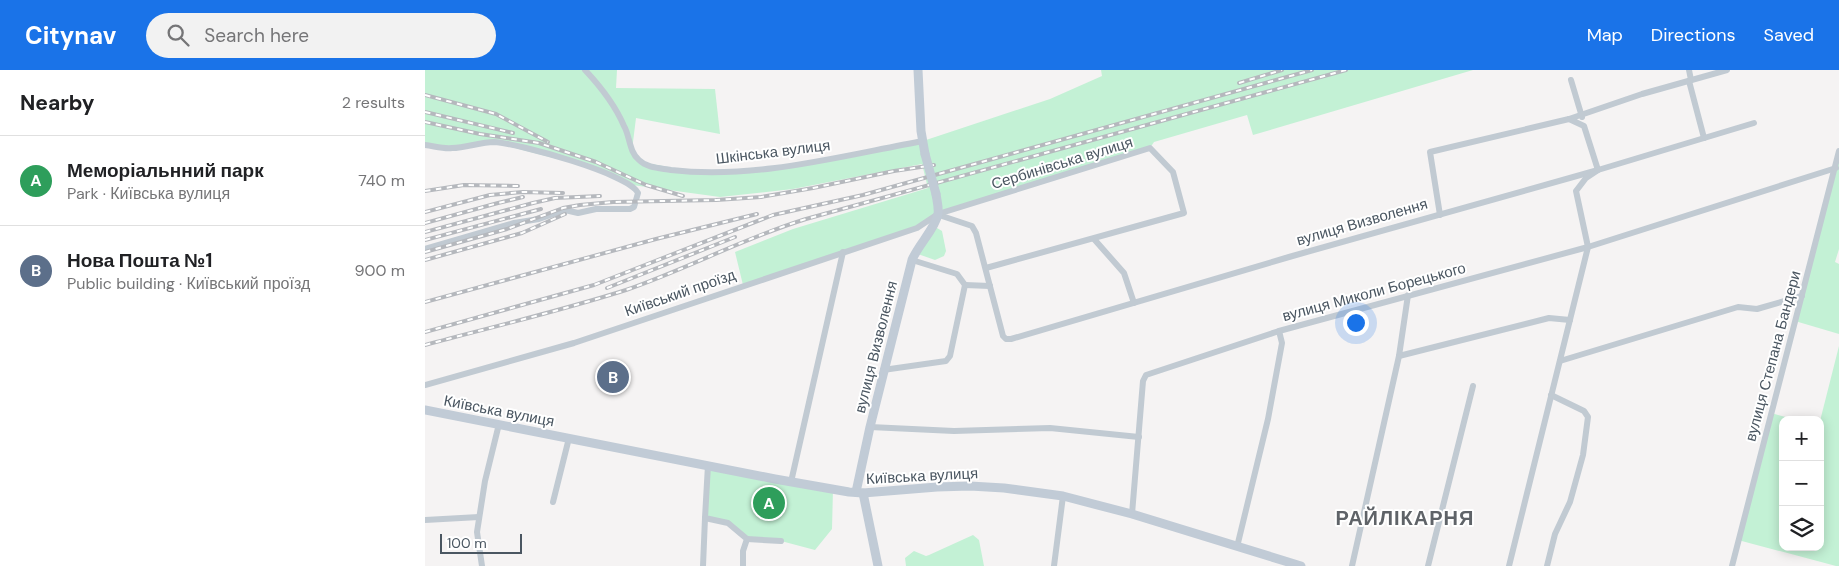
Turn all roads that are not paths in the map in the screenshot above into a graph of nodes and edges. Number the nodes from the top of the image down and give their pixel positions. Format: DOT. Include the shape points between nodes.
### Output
graph roads {
  1 [pos="585,70"];
  2 [pos="918,70"];
  3 [pos="1689,70"];
  4 [pos="1727,70"];
  5 [pos="1571,80"];
  6 [pos="1690,80"];
  7 [pos="1581,115"];
  8 [pos="1569,119"];
  9 [pos="1754,123"];
  10 [pos="1584,126"];
  11 [pos="1704,138"];
  12 [pos="923,141"];
  13 [pos="425,144"];
  14 [pos="1839,151"];
  15 [pos="1836,168"];
  16 [pos="1598,170"];
  17 [pos="938,214"];
  18 [pos="1440,215"];
  19 [pos="1094,239"];
  20 [pos="1588,247"];
  21 [pos="425,248"];
  22 [pos="843,252"];
  23 [pos="912,260"];
  24 [pos="986,268"];
  25 [pos="965,285"];
  26 [pos="991,286"];
  27 [pos="1408,295"];
  28 [pos="1802,296"];
  29 [pos="1134,303"];
  30 [pos="1570,320"];
  31 [pos="1279,331"];
  32 [pos="1399,356"];
  33 [pos="1560,361"];
  34 [pos="883,370"];
  35 [pos="425,385"];
  36 [pos="1473,386"];
  37 [pos="1551,395"];
  38 [pos="425,410"];
  39 [pos="499,424"];
  40 [pos="870,427"];
  41 [pos="1139,437"];
  42 [pos="569,438"];
  43 [pos="709,466"];
  44 [pos="791,482"];
  45 [pos="860,493"];
  46 [pos="1063,496"];
  47 [pos="553,502"];
  48 [pos="1132,514"];
  49 [pos="479,517"];
  50 [pos="705,518"];
  51 [pos="425,520"];
  52 [pos="747,539"];
  53 [pos="781,541"];
  54 [pos="1237,547"];
  55 [pos="1276,563"];
  56 [pos="481,566"];
  57 [pos="703,566"];
  58 [pos="743,566"];
  59 [pos="878,566"];
  60 [pos="1054,566"];
  61 [pos="1301,566"];
  62 [pos="1352,566"];
  63 [pos="1428,566"];
  64 [pos="1509,566"];
  65 [pos="1547,566"];
  66 [pos="1732,566"];
  1 -- 12 [label="street, Шкінська вулиця" via="613,106 626,129 632,150 641,162 653,168 729,173"];
  2 -- 12 [label="street"];
  3 -- 6 [label="street"];
  4 -- 6 [label="street"];
  5 -- 7 [label="street"];
  6 -- 7 [label="street"];
  6 -- 11 [label="street"];
  7 -- 8 [label="street"];
  7 -- 10 [label="street"];
  8 -- 10 [label="street"];
  8 -- 18 [label="street" via="1429,152"];
  9 -- 11 [label="street"];
  10 -- 16 [label="street"];
  11 -- 16 [label="street"];
  12 -- 17 [label="street, bridge"];
  13 -- 21 [label="street" via="452,148 492,142 515,144 596,169 632,185 638,193 634,207 630,209 596,209 578,213 565,210"];
  14 -- 15 [label="street, вулиця Степана Бандери"];
  15 -- 20 [label="street, вулиця Миколи Борецького"];
  15 -- 28 [label="street, вулиця Степана Бандери"];
  16 -- 18 [label="street, вулиця Визволення"];
  16 -- 20 [label="street" via="1576,191"];
  17 -- 19 [label="street, Сербинівська вулиця" via="1150,148 1173,172 1184,213"];
  17 -- 22 [label="street, Київський проїзд" via="917,228"];
  17 -- 23 [label="street, вулиця Визволення"];
  17 -- 24 [label="street, вулиця Визволення" via="972,226"];
  18 -- 29 [label="street, вулиця Визволення"];
  19 -- 24 [label="street"];
  19 -- 29 [label="street" via="1124,273"];
  20 -- 27 [label="street, вулиця Миколи Борецького"];
  20 -- 30 [label="street"];
  22 -- 35 [label="street, Київський проїзд" via="574,342"];
  22 -- 44 [label="street"];
  23 -- 25 [label="street" via="957,274"];
  23 -- 34 [label="street, вулиця Визволення"];
  24 -- 26 [label="street, вулиця Визволення"];
  25 -- 26 [label="street"];
  25 -- 34 [label="street" via="950,356 946,361"];
  26 -- 29 [label="street, вулиця Визволення" via="1006,339"];
  27 -- 31 [label="street, вулиця Миколи Борецького"];
  27 -- 32 [label="street"];
  28 -- 33 [label="street" via="1757,309 1738,307"];
  28 -- 66 [label="street, вулиця Степана Бандери"];
  30 -- 32 [label="street" via="1549,318"];
  30 -- 33 [label="street"];
  31 -- 41 [label="street, вулиця Миколи Борецького" via="1146,375"];
  31 -- 54 [label="street" via="1282,343 1268,419"];
  32 -- 62 [label="street"];
  33 -- 37 [label="street"];
  34 -- 40 [label="street, вулиця Визволення"];
  36 -- 63 [label="street"];
  37 -- 64 [label="street"];
  37 -- 65 [label="street" via="1584,411 1588,417 1583,455"];
  38 -- 39 [label="street, Київська вулиця"];
  39 -- 42 [label="street, Київська вулиця"];
  39 -- 49 [label="street"];
  40 -- 41 [label="street" via="954,431 1050,428"];
  40 -- 45 [label="street, вулиця Визволення"];
  41 -- 48 [label="street"];
  42 -- 43 [label="street, Київська вулиця"];
  42 -- 47 [label="street, Київська вулиця"];
  43 -- 44 [label="street, Київська вулиця"];
  43 -- 50 [label="street"];
  44 -- 45 [label="street, Київська вулиця"];
  45 -- 46 [label="street, Київська вулиця" via="969,486"];
  45 -- 59 [label="street"];
  46 -- 48 [label="street, Київська вулиця"];
  46 -- 60 [label="street"];
  48 -- 54 [label="street, Київська вулиця"];
  49 -- 51 [label="street"];
  49 -- 56 [label="street" via="477,542"];
  50 -- 52 [label="street" via="729,524"];
  50 -- 57 [label="street"];
  52 -- 53 [label="street"];
  52 -- 58 [label="street"];
  54 -- 55 [label="street, Київська вулиця"];
  55 -- 61 [label="street, Київська вулиця"];
}
